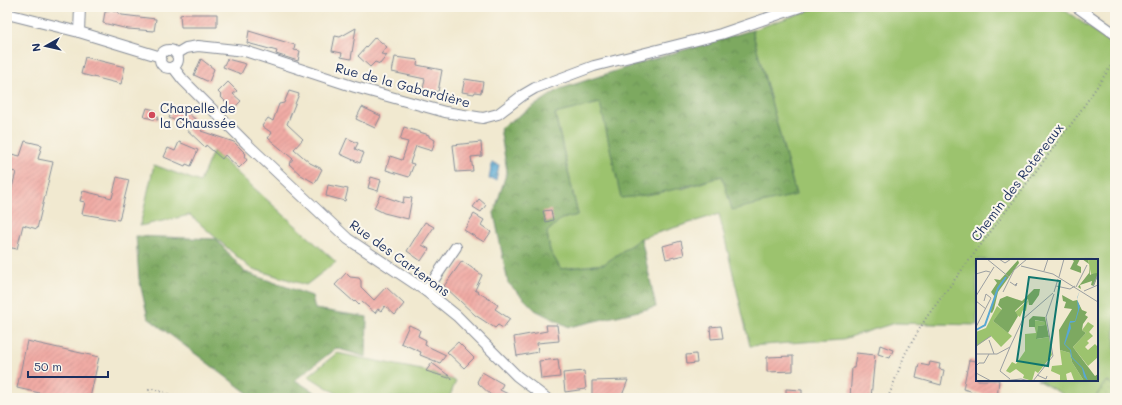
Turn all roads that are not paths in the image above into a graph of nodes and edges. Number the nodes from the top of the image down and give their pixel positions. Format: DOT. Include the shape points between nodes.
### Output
graph roads {
  1 [pos="80,7"];
  2 [pos="800,7"];
  3 [pos="1078,7"];
  4 [pos="7,14"];
  5 [pos="79,32"];
  6 [pos="1115,34"];
  7 [pos="176,54"];
  8 [pos="161,57"];
  9 [pos="173,67"];
  10 [pos="456,247"];
  11 [pos="426,292"];
  12 [pos="546,398"];
  1 -- 5 [label="street"];
  2 -- 7 [label="street, Rue de la Gabardière" via="721,34 587,68 535,88 498,114 483,118 445,112 355,88 245,51 198,46 186,48"];
  3 -- 6 [label="street"];
  4 -- 5 [label="street"];
  5 -- 8 [label="street"];
  7 -- 8 [label="street" via="166,51"];
  7 -- 9 [label="street" via="178,60"];
  8 -- 9 [label="street" via="161,63 165,67"];
  9 -- 11 [label="street, Rue des Carterons" via="246,143 348,239"];
  10 -- 11 [label="street"];
  11 -- 12 [label="street, Rue des Carterons" via="457,316 517,376"];
}
